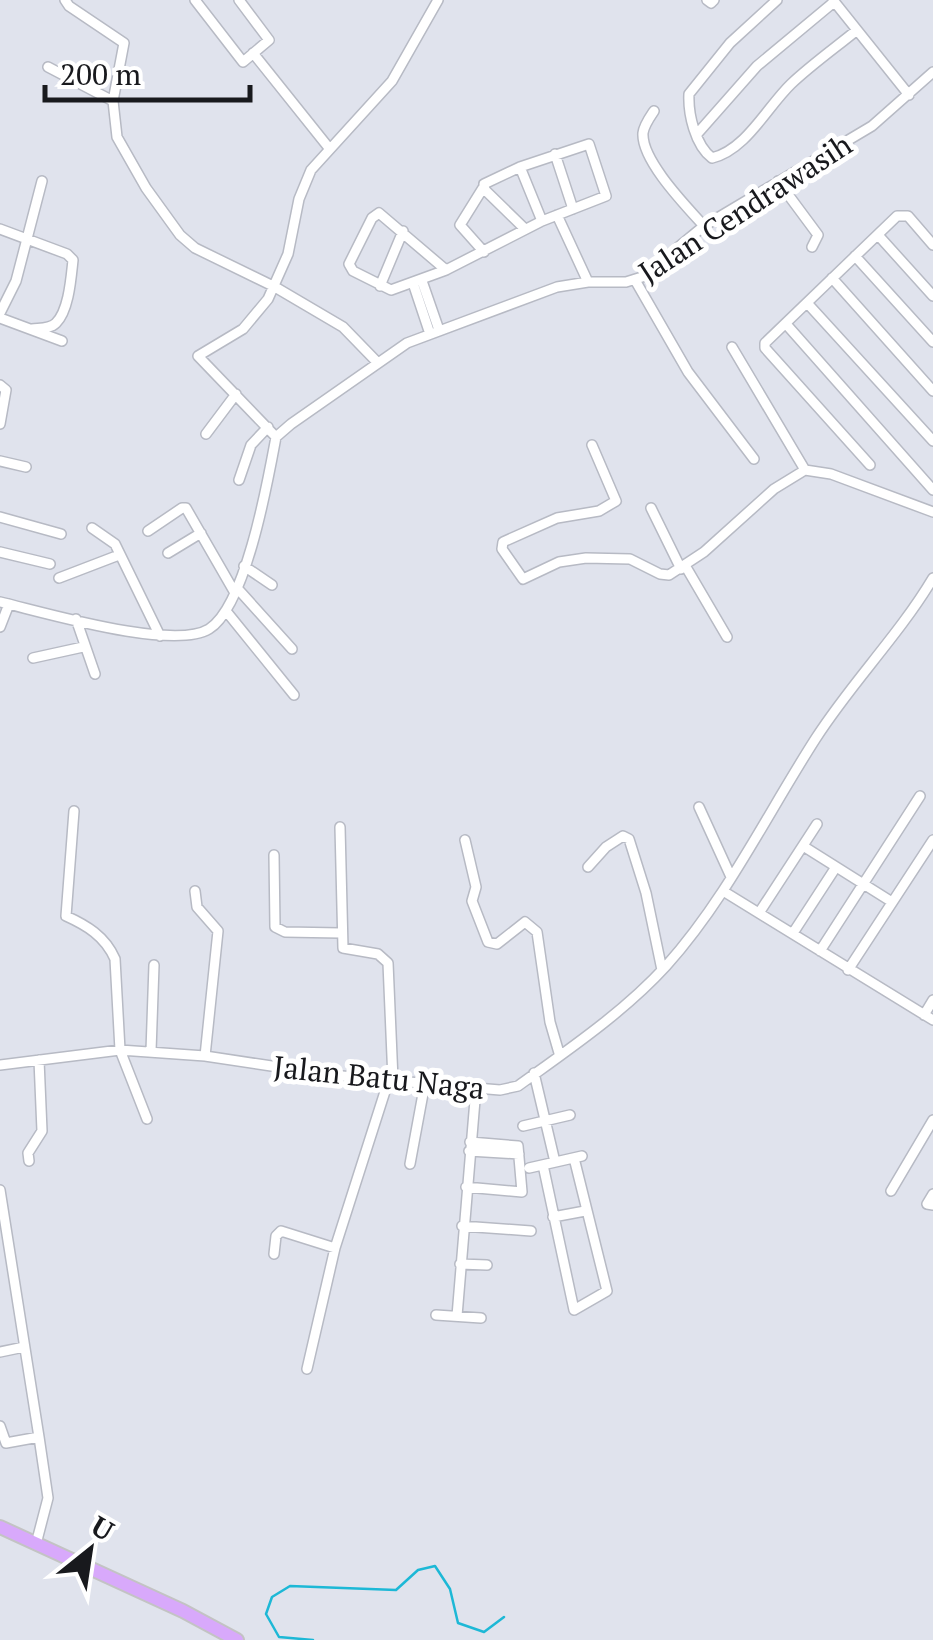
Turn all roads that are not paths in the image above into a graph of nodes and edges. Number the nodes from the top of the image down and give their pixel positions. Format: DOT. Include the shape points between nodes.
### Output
graph roads {
  1 [pos="65,0"];
  2 [pos="195,0"];
  3 [pos="239,0"];
  4 [pos="438,0"];
  5 [pos="707,0"];
  6 [pos="714,0"];
  7 [pos="777,0"];
  8 [pos="834,1"];
  9 [pos="857,30"];
  10 [pos="252,53"];
  11 [pos="48,67"];
  12 [pos="933,72"];
  13 [pos="909,95"];
  14 [pos="113,101"];
  15 [pos="654,111"];
  16 [pos="697,134"];
  17 [pos="328,148"];
  18 [pos="555,154"];
  19 [pos="520,167"];
  20 [pos="778,181"];
  21 [pos="42,182"];
  22 [pos="483,188"];
  23 [pos="574,209"];
  24 [pos="557,216"];
  25 [pos="542,221"];
  26 [pos="704,226"];
  27 [pos="0,229"];
  28 [pos="524,230"];
  29 [pos="403,231"];
  30 [pos="878,235"];
  31 [pos="28,239"];
  32 [pos="933,245"];
  33 [pos="812,247"];
  34 [pos="484,252"];
  35 [pos="856,256"];
  36 [pos="446,270"];
  37 [pos="832,278"];
  38 [pos="636,280"];
  39 [pos="417,282"];
  40 [pos="588,282"];
  41 [pos="380,286"];
  42 [pos="276,288"];
  43 [pos="933,296"];
  44 [pos="808,304"];
  45 [pos="0,315"];
  46 [pos="786,324"];
  47 [pos="32,329"];
  48 [pos="434,332"];
  49 [pos="62,341"];
  50 [pos="933,342"];
  51 [pos="732,347"];
  52 [pos="377,362"];
  53 [pos="0,385"];
  54 [pos="933,391"];
  55 [pos="236,394"];
  56 [pos="0,423"];
  57 [pos="268,428"];
  58 [pos="206,434"];
  59 [pos="276,437"];
  60 [pos="933,441"];
  61 [pos="592,445"];
  62 [pos="754,459"];
  63 [pos="0,462"];
  64 [pos="870,465"];
  65 [pos="26,468"];
  66 [pos="805,470"];
  67 [pos="240,480"];
  68 [pos="933,490"];
  69 [pos="651,508"];
  70 [pos="933,512"];
  71 [pos="0,517"];
  72 [pos="92,528"];
  73 [pos="148,531"];
  74 [pos="201,532"];
  75 [pos="61,534"];
  76 [pos="0,552"];
  77 [pos="168,553"];
  78 [pos="119,554"];
  79 [pos="50,564"];
  80 [pos="244,566"];
  81 [pos="684,568"];
  82 [pos="58,578"];
  83 [pos="933,578"];
  84 [pos="272,585"];
  85 [pos="236,590"];
  86 [pos="4,603"];
  87 [pos="226,611"];
  88 [pos="76,619"];
  89 [pos="0,626"];
  90 [pos="160,636"];
  91 [pos="726,637"];
  92 [pos="83,647"];
  93 [pos="292,649"];
  94 [pos="33,658"];
  95 [pos="95,674"];
  96 [pos="294,695"];
  97 [pos="920,796"];
  98 [pos="699,807"];
  99 [pos="74,811"];
  100 [pos="817,824"];
  101 [pos="340,827"];
  102 [pos="466,840"];
  103 [pos="933,840"];
  104 [pos="802,846"];
  105 [pos="274,856"];
  106 [pos="588,867"];
  107 [pos="836,867"];
  108 [pos="731,878"];
  109 [pos="864,884"];
  110 [pos="195,891"];
  111 [pos="723,891"];
  112 [pos="892,902"];
  113 [pos="760,913"];
  114 [pos="340,932"];
  115 [pos="793,934"];
  116 [pos="820,951"];
  117 [pos="154,965"];
  118 [pos="662,970"];
  119 [pos="848,970"];
  120 [pos="933,1000"];
  121 [pos="929,1017"];
  122 [pos="120,1050"];
  123 [pos="151,1051"];
  124 [pos="559,1054"];
  125 [pos="206,1056"];
  126 [pos="39,1060"];
  127 [pos="0,1065"];
  128 [pos="534,1073"];
  129 [pos="391,1079"];
  130 [pos="425,1083"];
  131 [pos="476,1088"];
  132 [pos="570,1114"];
  133 [pos="147,1119"];
  134 [pos="546,1120"];
  135 [pos="933,1120"];
  136 [pos="523,1126"];
  137 [pos="469,1147"];
  138 [pos="29,1161"];
  139 [pos="410,1164"];
  140 [pos="549,1164"];
  141 [pos="530,1168"];
  142 [pos="466,1187"];
  143 [pos="0,1190"];
  144 [pos="891,1191"];
  145 [pos="933,1194"];
  146 [pos="933,1205"];
  147 [pos="586,1211"];
  148 [pos="553,1217"];
  149 [pos="462,1226"];
  150 [pos="531,1231"];
  151 [pos="336,1248"];
  152 [pos="5,1254"];
  153 [pos="274,1254"];
  154 [pos="460,1264"];
  155 [pos="488,1266"];
  156 [pos="436,1315"];
  157 [pos="457,1316"];
  158 [pos="481,1318"];
  159 [pos="24,1348"];
  160 [pos="0,1352"];
  161 [pos="307,1370"];
  162 [pos="0,1426"];
  163 [pos="38,1437"];
  164 [pos="0,1527"];
  165 [pos="36,1544"];
  166 [pos="236,1640"];
  1 -- 14 [label="street" via="124,43"];
  2 -- 10 [label="street" via="242,62"];
  3 -- 10 [label="street" via="269,40"];
  4 -- 17 [label="street" via="392,81"];
  5 -- 6 [label="street"];
  7 -- 16 [label="street" via="689,94"];
  8 -- 9 [label="street"];
  8 -- 16 [label="street" via="758,66"];
  9 -- 13 [label="street"];
  9 -- 16 [label="street" via="718,157 706,154"];
  10 -- 17 [label="street"];
  11 -- 14 [label="street"];
  12 -- 13 [label="street, Jalan Cendrawasih"];
  13 -- 20 [label="street, Jalan Cendrawasih" via="862,132"];
  14 -- 42 [label="street" via="122,149 180,235"];
  15 -- 26 [label="street" via="643,132 646,148"];
  17 -- 42 [label="street" via="303,186"];
  18 -- 19 [label="street"];
  18 -- 23 [label="street"];
  18 -- 23 [label="street" via="589,144 607,193"];
  19 -- 22 [label="street"];
  19 -- 25 [label="street"];
  20 -- 26 [label="street, Jalan Cendrawasih"];
  20 -- 33 [label="street" via="818,236"];
  21 -- 31 [label="street"];
  22 -- 28 [label="street"];
  22 -- 34 [label="street" via="460,226"];
  23 -- 24 [label="street"];
  24 -- 25 [label="street"];
  24 -- 40 [label="street"];
  25 -- 28 [label="street"];
  26 -- 38 [label="street, Jalan Cendrawasih"];
  27 -- 31 [label="street"];
  28 -- 34 [label="street"];
  29 -- 36 [label="street"];
  29 -- 41 [label="street"];
  29 -- 41 [label="street" via="376,214 349,264"];
  30 -- 32 [label="street" via="902,214"];
  30 -- 35 [label="street"];
  30 -- 43 [label="street"];
  31 -- 45 [label="street"];
  31 -- 47 [label="street" via="73,262 58,320"];
  34 -- 36 [label="street"];
  35 -- 37 [label="street"];
  35 -- 50 [label="street"];
  36 -- 39 [label="street"];
  37 -- 44 [label="street"];
  37 -- 54 [label="street"];
  38 -- 40 [label="street, Jalan Cendrawasih"];
  38 -- 62 [label="street" via="688,372"];
  39 -- 41 [label="street"];
  39 -- 48 [label="street"];
  40 -- 48 [label="street, Jalan Cendrawasih"];
  42 -- 52 [label="street" via="343,327"];
  42 -- 55 [label="street" via="243,329 198,356"];
  44 -- 46 [label="street"];
  44 -- 60 [label="street"];
  45 -- 47 [label="street"];
  46 -- 64 [label="street" via="765,348"];
  46 -- 68 [label="street"];
  47 -- 49 [label="street"];
  48 -- 52 [label="street, Jalan Cendrawasih"];
  51 -- 66 [label="street"];
  52 -- 59 [label="street, Jalan Cendrawasih"];
  53 -- 56 [label="street" via="6,390"];
  55 -- 57 [label="street"];
  55 -- 58 [label="street"];
  57 -- 59 [label="street"];
  57 -- 67 [label="street" via="251,445"];
  59 -- 80 [label="street"];
  61 -- 81 [label="street" via="620,499 599,512 571,514 506,540 502,549 524,579 573,559 630,559 665,575"];
  63 -- 65 [label="street"];
  66 -- 70 [label="street"];
  66 -- 81 [label="street"];
  69 -- 81 [label="street"];
  71 -- 75 [label="street"];
  72 -- 78 [label="street"];
  73 -- 74 [label="street" via="184,507"];
  74 -- 77 [label="street"];
  74 -- 85 [label="street"];
  76 -- 79 [label="street"];
  78 -- 82 [label="street"];
  78 -- 90 [label="street"];
  80 -- 84 [label="street"];
  80 -- 85 [label="street"];
  81 -- 91 [label="street"];
  83 -- 108 [label="street, Jalan Batu Naga" via="816,739"];
  85 -- 87 [label="street"];
  85 -- 93 [label="street"];
  86 -- 88 [label="street"];
  86 -- 89 [label="street"];
  87 -- 90 [label="street" via="204,632"];
  87 -- 96 [label="street"];
  88 -- 90 [label="street"];
  88 -- 92 [label="street"];
  92 -- 94 [label="street"];
  92 -- 95 [label="street"];
  97 -- 109 [label="street"];
  98 -- 108 [label="street"];
  99 -- 122 [label="street" via="66,916 86,923 110,946"];
  100 -- 104 [label="street"];
  101 -- 114 [label="street"];
  102 -- 124 [label="street" via="476,887 472,902 488,942 497,944 525,922 537,932"];
  103 -- 112 [label="street"];
  104 -- 107 [label="street"];
  104 -- 113 [label="street"];
  105 -- 114 [label="street" via="276,927"];
  106 -- 118 [label="street" via="614,842 629,839"];
  107 -- 109 [label="street"];
  107 -- 115 [label="street"];
  108 -- 111 [label="street, Jalan Batu Naga"];
  109 -- 112 [label="street"];
  109 -- 116 [label="street"];
  110 -- 125 [label="street" via="198,907 218,931"];
  111 -- 113 [label="street"];
  111 -- 118 [label="street, Jalan Batu Naga"];
  112 -- 119 [label="street"];
  113 -- 115 [label="street"];
  114 -- 129 [label="street" via="346,951 378,954 388,964"];
  115 -- 116 [label="street"];
  116 -- 119 [label="street"];
  117 -- 123 [label="street"];
  118 -- 124 [label="street, Jalan Batu Naga"];
  119 -- 121 [label="street"];
  120 -- 121 [label="street"];
  122 -- 123 [label="street, Jalan Batu Naga"];
  122 -- 126 [label="street, Jalan Batu Naga"];
  122 -- 133 [label="street"];
  123 -- 125 [label="street, Jalan Batu Naga"];
  124 -- 128 [label="street, Jalan Batu Naga"];
  125 -- 129 [label="street, Jalan Batu Naga"];
  126 -- 127 [label="street, Jalan Batu Naga"];
  126 -- 138 [label="street" via="42,1131"];
  128 -- 131 [label="street, Jalan Batu Naga" via="514,1088"];
  128 -- 134 [label="street"];
  129 -- 130 [label="street, Jalan Batu Naga"];
  129 -- 151 [label="street"];
  130 -- 131 [label="street, Jalan Batu Naga"];
  130 -- 139 [label="street"];
  131 -- 137 [label="street"];
  132 -- 134 [label="street"];
  134 -- 136 [label="street"];
  134 -- 140 [label="street"];
  135 -- 144 [label="street"];
  137 -- 142 [label="street"];
  137 -- 142 [label="street" via="518,1146 521,1193"];
  140 -- 141 [label="street"];
  140 -- 147 [label="street" via="578,1157"];
  140 -- 148 [label="street"];
  142 -- 149 [label="street"];
  143 -- 152 [label="street"];
  145 -- 146 [label="street" via="927,1204"];
  147 -- 148 [label="street"];
  147 -- 148 [label="street" via="607,1291 574,1310"];
  149 -- 150 [label="street"];
  149 -- 154 [label="street"];
  151 -- 153 [label="street" via="281,1231"];
  151 -- 161 [label="street"];
  152 -- 159 [label="street"];
  154 -- 155 [label="street"];
  154 -- 157 [label="street"];
  156 -- 157 [label="street"];
  157 -- 158 [label="street"];
  159 -- 160 [label="street"];
  159 -- 163 [label="street"];
  162 -- 163 [label="street" via="6,1443"];
  163 -- 165 [label="street" via="48,1498"];
  164 -- 165 [label="highway"];
  165 -- 166 [label="highway"];
}
